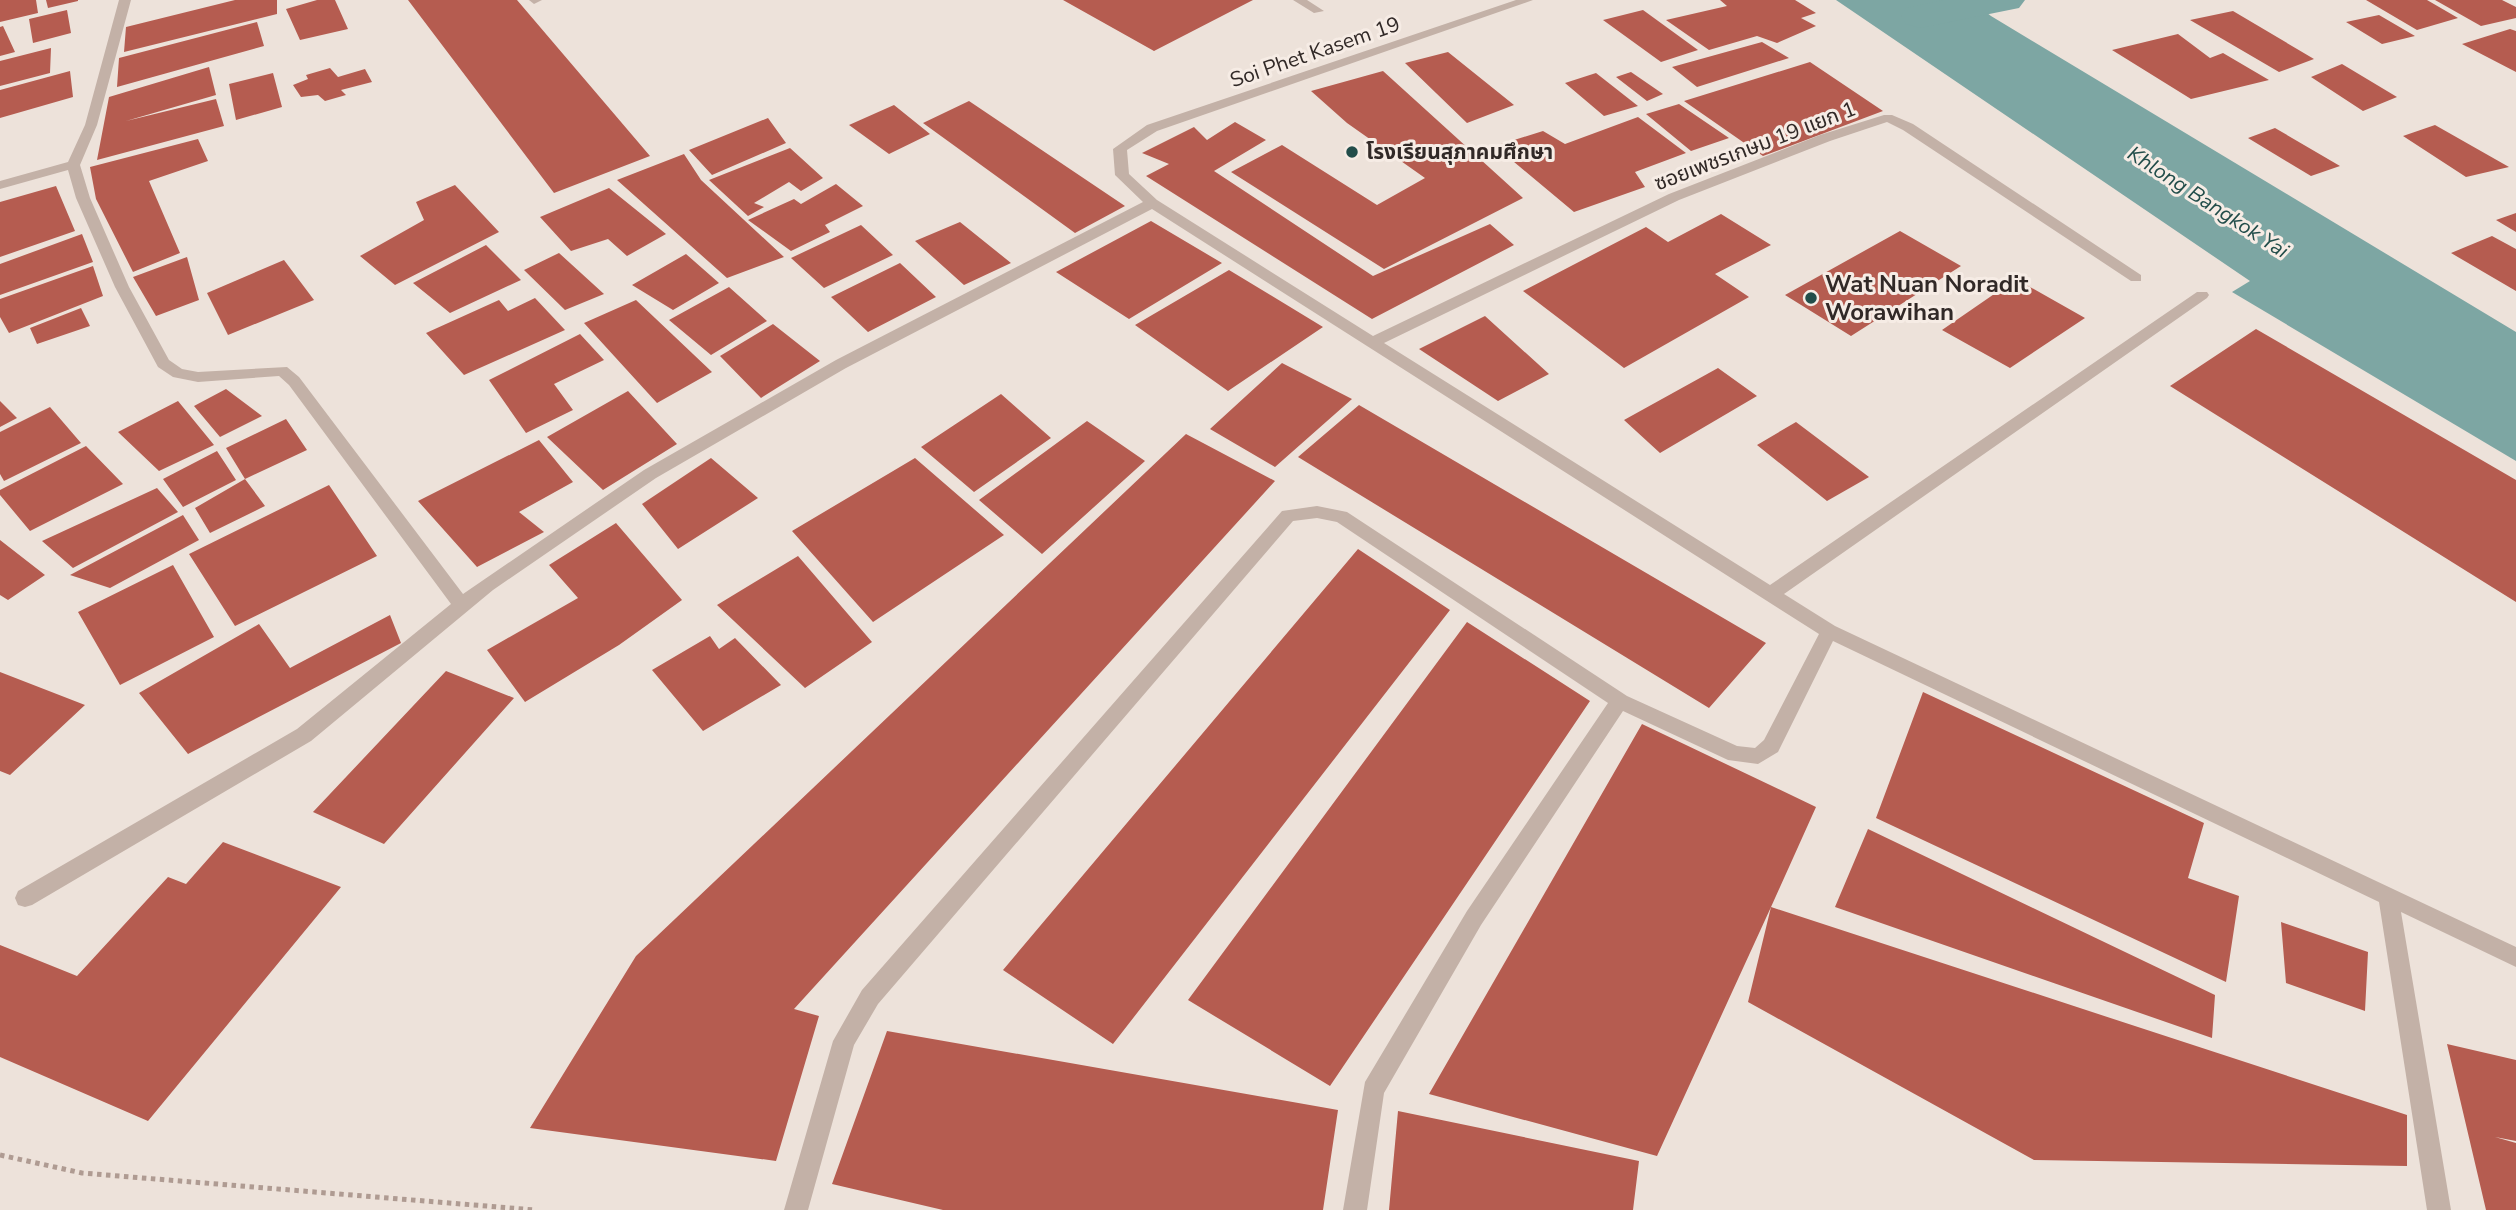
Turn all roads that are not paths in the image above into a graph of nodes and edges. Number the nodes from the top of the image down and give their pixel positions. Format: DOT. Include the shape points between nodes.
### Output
graph roads {
  1 [pos="125,0"];
  2 [pos="1299,0"];
  3 [pos="1527,0"];
  4 [pos="1318,11"];
  5 [pos="73,165"];
  6 [pos="0,185"];
  7 [pos="1153,204"];
  8 [pos="2136,278"];
  9 [pos="2202,295"];
  10 [pos="1371,343"];
  11 [pos="1770,594"];
  12 [pos="462,604"];
  13 [pos="1829,631"];
  14 [pos="1620,701"];
  15 [pos="2388,897"];
  16 [pos="25,898"];
  17 [pos="2516,957"];
  18 [pos="796,1210"];
  19 [pos="1355,1210"];
  20 [pos="2439,1210"];
  1 -- 5 [label="street" via="91,124"];
  2 -- 4 [label="street"];
  3 -- 7 [label="street, Soi Phet Kasem 19" via="1152,128 1120,149 1122,175"];
  5 -- 6 [label="street"];
  5 -- 12 [label="street" via="122,288 163,363 178,373 198,377 282,371"];
  7 -- 10 [label="street"];
  7 -- 12 [label="street" via="841,364 650,474"];
  8 -- 10 [label="street, ซอยเพชรเกษม 19 แยก 1" via="1888,118 1674,197"];
  9 -- 11 [label="street"];
  10 -- 11 [label="street"];
  11 -- 13 [label="street"];
  12 -- 16 [label="street" via="304,735"];
  13 -- 14 [label="street" via="1771,746 1758,756 1735,754"];
  13 -- 15 [label="street"];
  14 -- 18 [label="street" via="1340,516 1317,512 1288,515 870,998 844,1041"];
  14 -- 19 [label="street" via="1474,918 1373,1090"];
  15 -- 17 [label="street"];
  15 -- 20 [label="street"];
}
